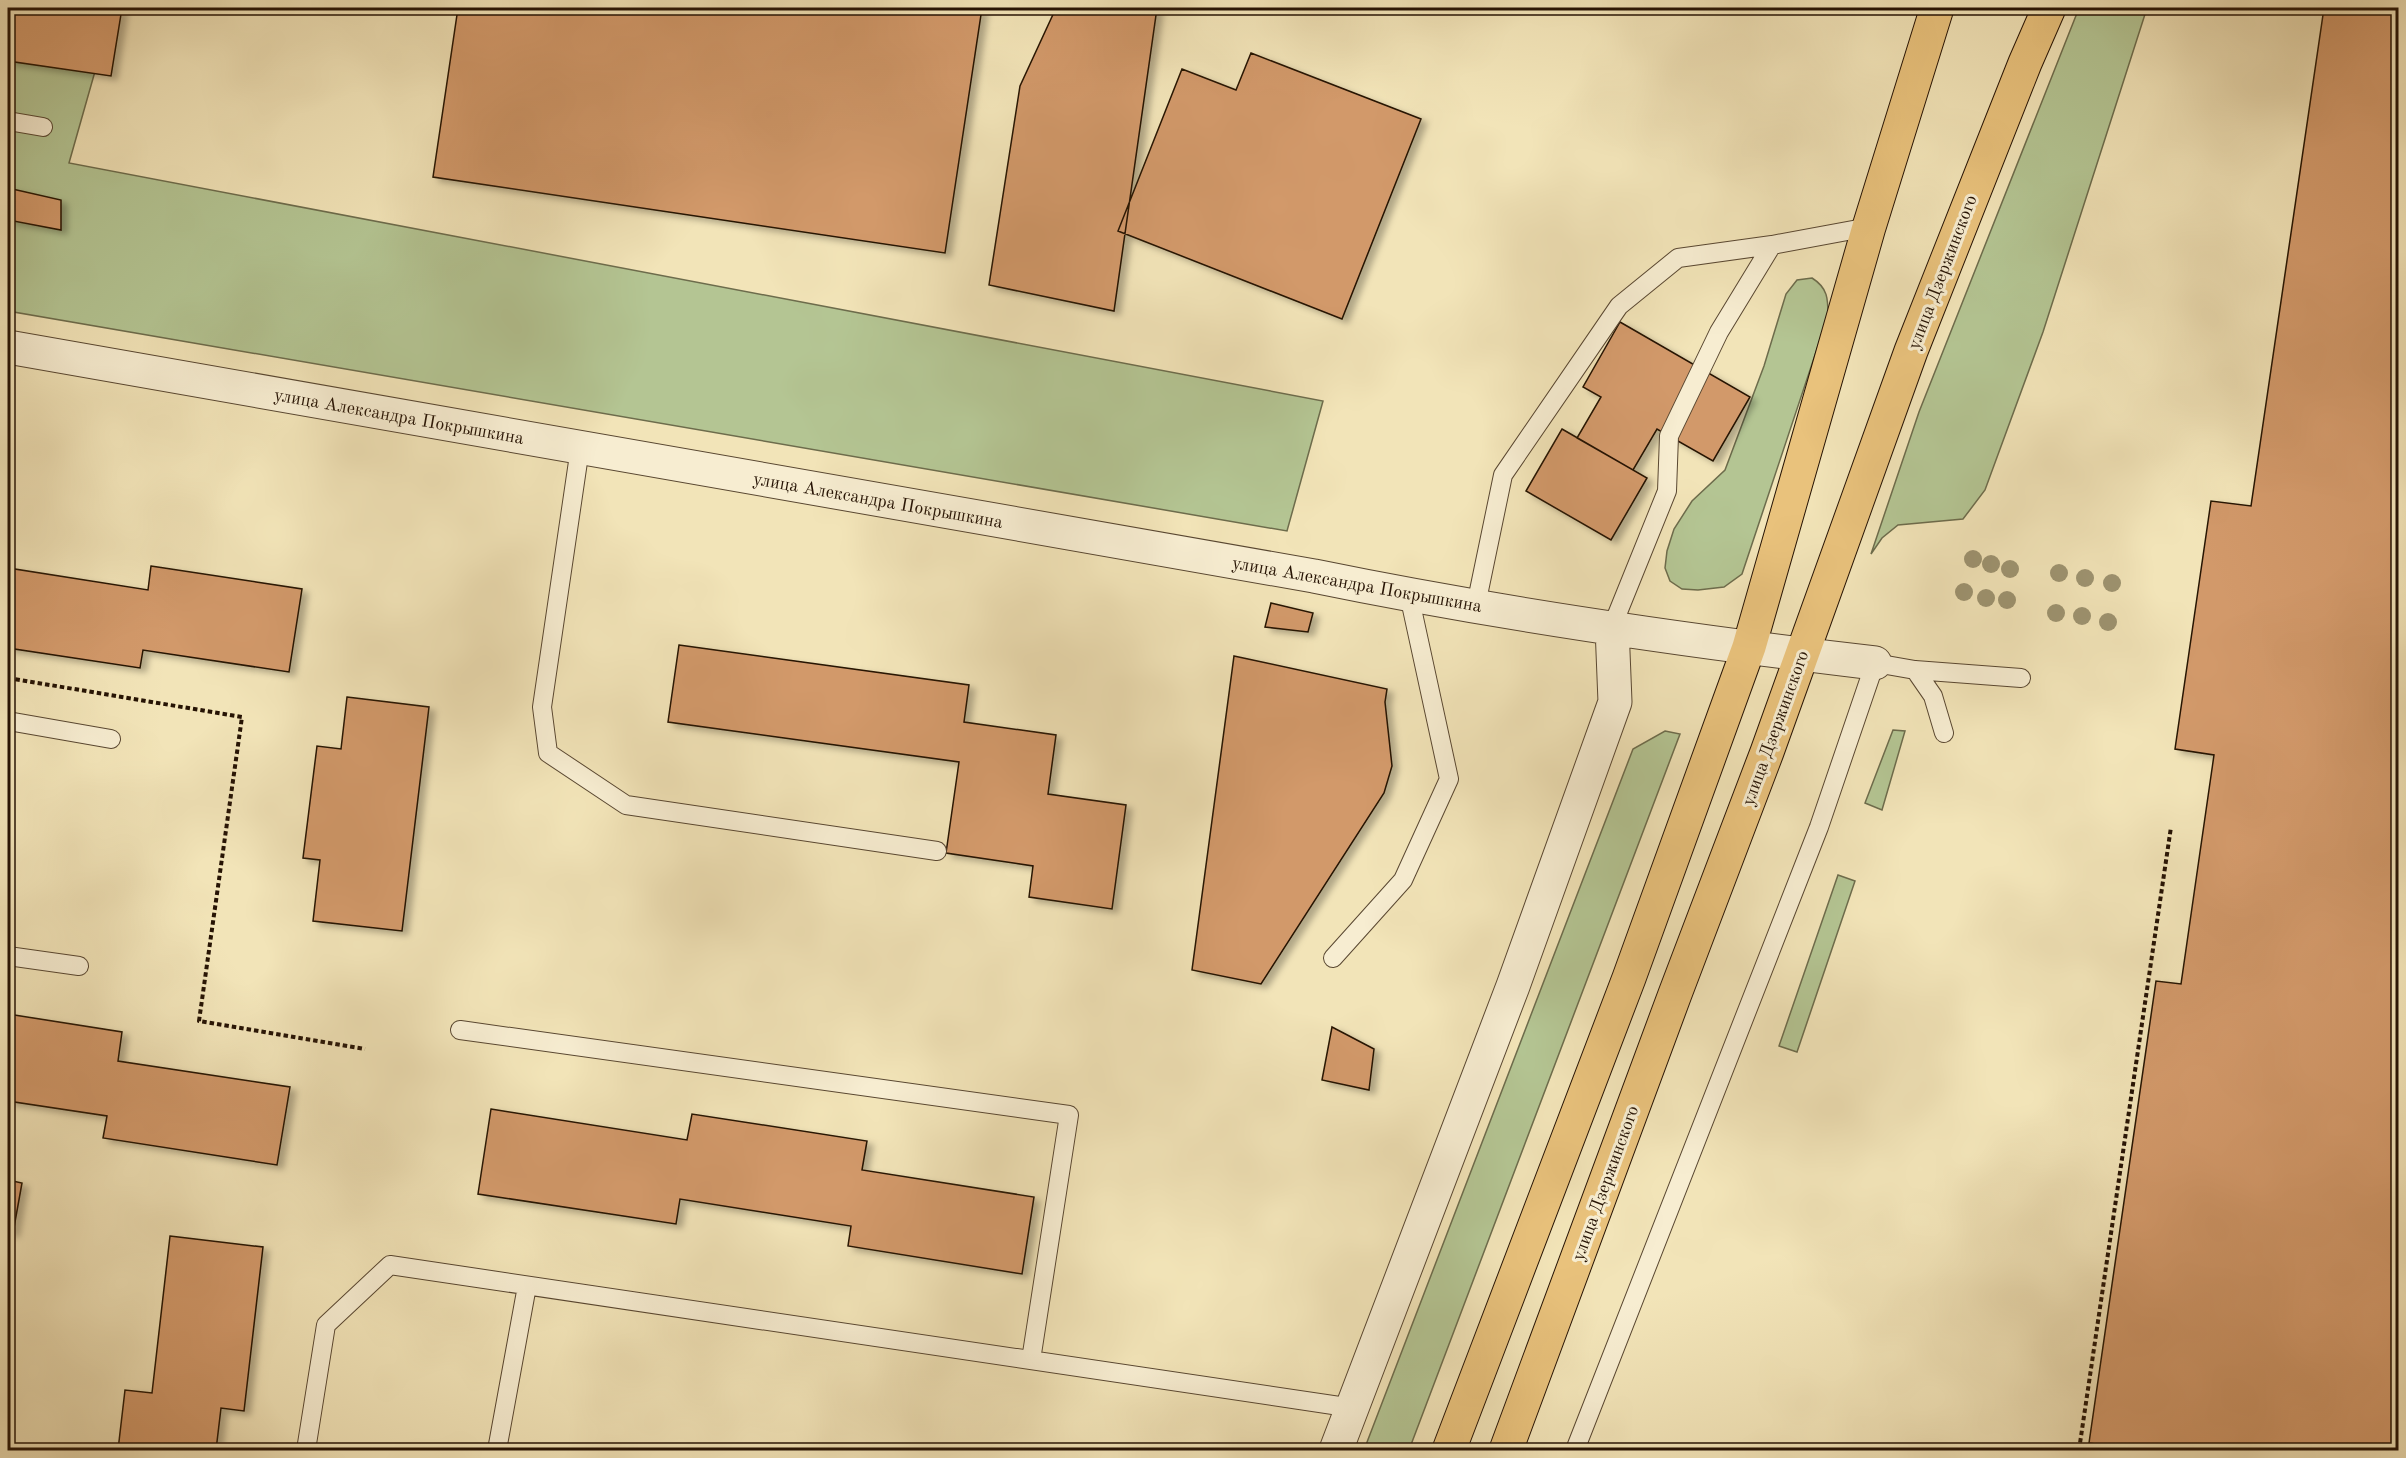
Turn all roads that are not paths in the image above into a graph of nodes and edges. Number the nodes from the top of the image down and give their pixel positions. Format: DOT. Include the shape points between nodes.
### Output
graph roads {
  1 [pos="1937,8"];
  2 [pos="2049,8"];
  3 [pos="8,121"];
  4 [pos="44,127"];
  5 [pos="1869,227"];
  6 [pos="1772,245"];
  7 [pos="8,347"];
  8 [pos="580,448"];
  9 [pos="1409,595"];
  10 [pos="1476,606"];
  11 [pos="1612,627"];
  12 [pos="1749,647"];
  13 [pos="1802,655"];
  14 [pos="1875,663"];
  15 [pos="1915,670"];
  16 [pos="2021,678"];
  17 [pos="8,721"];
  18 [pos="1944,733"];
  19 [pos="111,739"];
  20 [pos="937,851"];
  21 [pos="8,956"];
  22 [pos="1333,958"];
  23 [pos="79,966"];
  24 [pos="460,1030"];
  25 [pos="527,1286"];
  26 [pos="1031,1360"];
  27 [pos="1353,1408"];
  28 [pos="306,1450"];
  29 [pos="496,1450"];
  30 [pos="1336,1450"];
  31 [pos="1449,1450"];
  32 [pos="1506,1450"];
  33 [pos="1575,1450"];
  1 -- 5 [label="main road"];
  2 -- 13 [label="main road, улица Дзержинского" via="1911,351"];
  3 -- 4 [label="lane"];
  5 -- 6 [label="lane"];
  5 -- 12 [label="main road"];
  6 -- 10 [label="lane" via="1678,258 1619,306 1503,475"];
  6 -- 11 [label="lane" via="1719,332 1670,436 1667,491"];
  7 -- 8 [label="street, улица Александра Покрышкина"];
  8 -- 9 [label="street, улица Александра Покрышкина"];
  8 -- 20 [label="lane" via="542,707 548,753 626,805"];
  9 -- 10 [label="street, улица Александра Покрышкина"];
  9 -- 22 [label="lane" via="1449,779 1403,880"];
  10 -- 11 [label="street, улица Александра Покрышкина"];
  11 -- 12 [label="street, улица Александра Покрышкина"];
  11 -- 27 [label="street" via="1615,702 1513,986"];
  12 -- 13 [label="street, улица Александра Покрышкина"];
  12 -- 31 [label="main road" via="1629,978"];
  13 -- 14 [label="street, улица Александра Покрышкина"];
  13 -- 32 [label="main road, улица Дзержинского"];
  14 -- 15 [label="lane"];
  14 -- 33 [label="lane" via="1819,827"];
  15 -- 16 [label="lane"];
  15 -- 18 [label="lane" via="1933,696"];
  17 -- 19 [label="lane"];
  21 -- 23 [label="lane"];
  24 -- 26 [label="lane" via="1069,1115"];
  25 -- 26 [label="lane"];
  25 -- 28 [label="lane" via="390,1265 326,1324"];
  25 -- 29 [label="lane"];
  26 -- 27 [label="lane"];
  27 -- 30 [label="street"];
}
